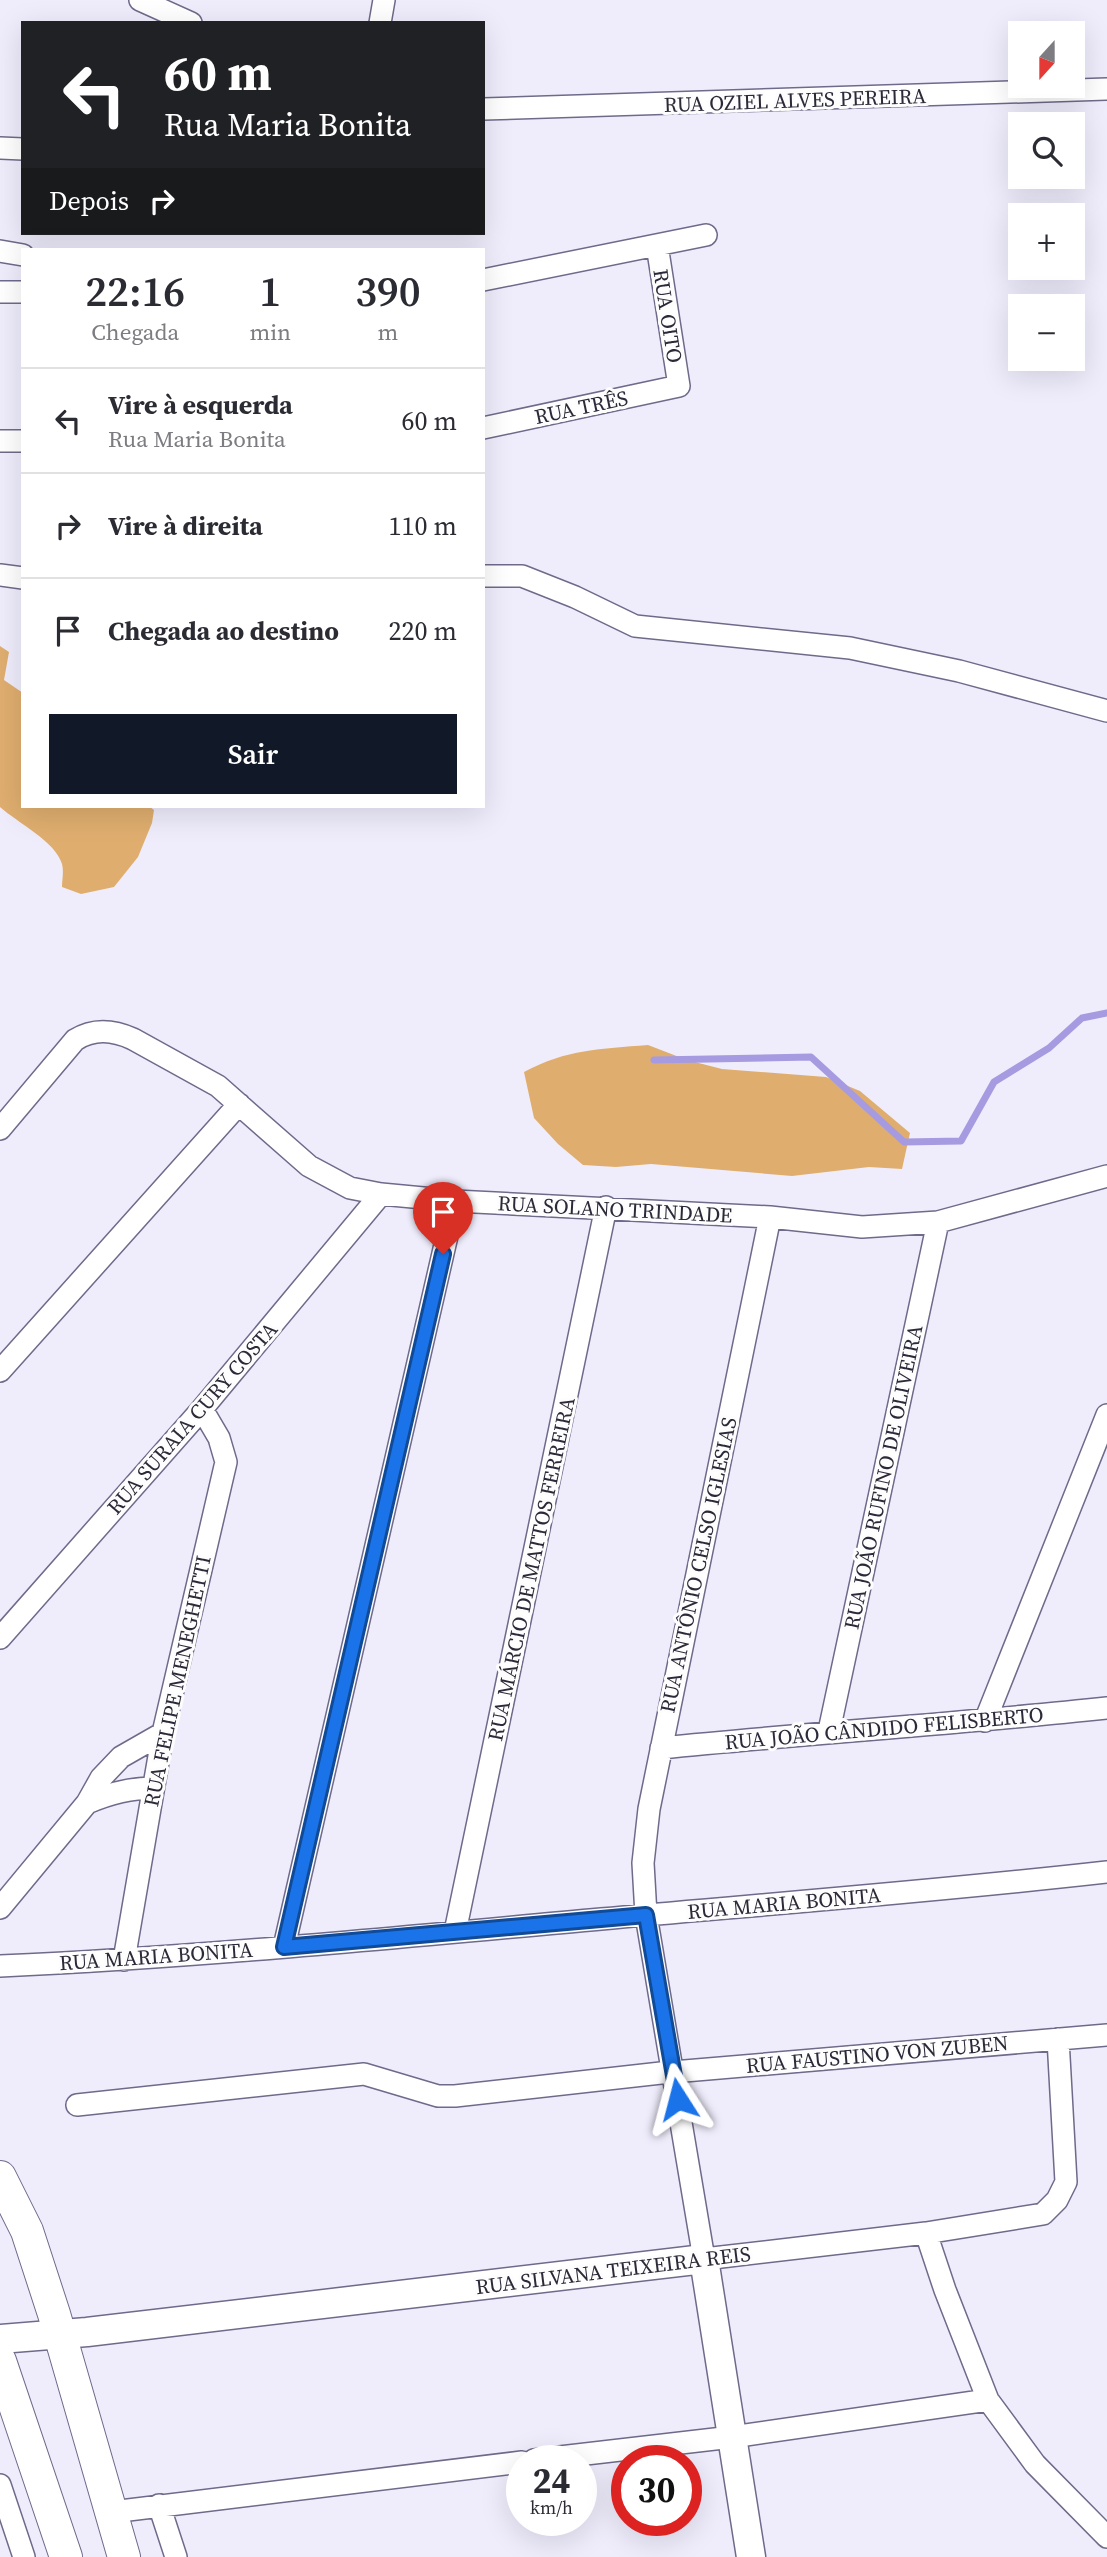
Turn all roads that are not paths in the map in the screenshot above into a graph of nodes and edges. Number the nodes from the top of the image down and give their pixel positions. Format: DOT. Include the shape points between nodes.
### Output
graph roads {
  1 [pos="140,0"];
  2 [pos="384,0"];
  3 [pos="187,21"];
  4 [pos="380,21"];
  5 [pos="1107,89"];
  6 [pos="485,109"];
  7 [pos="0,148"];
  8 [pos="21,149"];
  9 [pos="706,235"];
  10 [pos="656,245"];
  11 [pos="0,251"];
  12 [pos="21,255"];
  13 [pos="485,279"];
  14 [pos="0,292"];
  15 [pos="21,292"];
  16 [pos="679,386"];
  17 [pos="485,428"];
  18 [pos="0,441"];
  19 [pos="21,441"];
  20 [pos="0,575"];
  21 [pos="485,576"];
  22 [pos="21,578"];
  23 [pos="1107,711"];
  24 [pos="239,1104"];
  25 [pos="0,1129"];
  26 [pos="1107,1176"];
  27 [pos="381,1194"];
  28 [pos="455,1201"];
  29 [pos="606,1207"];
  30 [pos="770,1217"];
  31 [pos="938,1222"];
  32 [pos="0,1371"];
  33 [pos="202,1409"];
  34 [pos="1107,1415"];
  35 [pos="0,1638"];
  36 [pos="1107,1708"];
  37 [pos="985,1721"];
  38 [pos="829,1731"];
  39 [pos="163,1733"];
  40 [pos="661,1748"];
  41 [pos="153,1788"];
  42 [pos="87,1803"];
  43 [pos="1107,1872"];
  44 [pos="0,1908"];
  45 [pos="646,1915"];
  46 [pos="455,1932"];
  47 [pos="284,1947"];
  48 [pos="124,1960"];
  49 [pos="0,1966"];
  50 [pos="1107,2035"];
  51 [pos="1058,2039"];
  52 [pos="674,2072"];
  53 [pos="77,2105"];
  54 [pos="0,2178"];
  55 [pos="926,2233"];
  56 [pos="704,2259"];
  57 [pos="59,2335"];
  58 [pos="0,2339"];
  59 [pos="0,2361"];
  60 [pos="988,2400"];
  61 [pos="732,2437"];
  62 [pos="597,2453"];
  63 [pos="506,2464"];
  64 [pos="0,2485"];
  65 [pos="159,2505"];
  66 [pos="112,2512"];
  67 [pos="1107,2537"];
  68 [pos="24,2557"];
  69 [pos="66,2557"];
  70 [pos="124,2557"];
  71 [pos="176,2557"];
  72 [pos="751,2557"];
  1 -- 3 [label="street"];
  2 -- 4 [label="street"];
  5 -- 6 [label="street, RUA OZIEL ALVES PEREIRA"];
  7 -- 8 [label="street"];
  9 -- 10 [label="street"];
  10 -- 13 [label="street"];
  10 -- 16 [label="street, RUA OITO"];
  11 -- 12 [label="street"];
  14 -- 15 [label="street"];
  16 -- 17 [label="street, RUA TRÊS"];
  18 -- 19 [label="street"];
  20 -- 22 [label="street"];
  21 -- 23 [label="street" via="522,576 635,626 850,648 959,671"];
  24 -- 25 [label="street, RUA SOLANO TRINDADE" via="218,1086 133,1039 94,1032 75,1040"];
  24 -- 27 [label="street, RUA SOLANO TRINDADE" via="326,1177"];
  24 -- 32 [label="street"];
  26 -- 31 [label="street, RUA SOLANO TRINDADE"];
  27 -- 28 [label="street, RUA SOLANO TRINDADE"];
  27 -- 33 [label="street, RUA SURAIA CURY COSTA"];
  28 -- 29 [label="street, RUA SOLANO TRINDADE"];
  28 -- 47 [label="street"];
  29 -- 30 [label="street, RUA SOLANO TRINDADE"];
  29 -- 46 [label="street, RUA MÁRCIO DE MATTOS FERREIRA"];
  30 -- 31 [label="street, RUA SOLANO TRINDADE" via="862,1227"];
  30 -- 40 [label="street, RUA ANTÔNIO CELSO IGLESIAS"];
  31 -- 38 [label="street, RUA JOÃO RUFINO DE OLIVEIRA"];
  33 -- 35 [label="street, RUA SURAIA CURY COSTA"];
  33 -- 39 [label="street, RUA FELIPE MENEGHETTI" via="219,1438 226,1462"];
  34 -- 37 [label="street"];
  36 -- 37 [label="street, RUA JOÃO CÂNDIDO FELISBERTO"];
  37 -- 38 [label="street, RUA JOÃO CÂNDIDO FELISBERTO"];
  38 -- 40 [label="street, RUA JOÃO CÂNDIDO FELISBERTO"];
  39 -- 41 [label="street, RUA FELIPE MENEGHETTI"];
  39 -- 42 [label="street" via="121,1757"];
  40 -- 45 [label="street, RUA ANTÔNIO CELSO IGLESIAS" via="643,1863"];
  41 -- 42 [label="street" via="134,1788"];
  41 -- 48 [label="street, RUA FELIPE MENEGHETTI"];
  42 -- 44 [label="street"];
  43 -- 45 [label="street, RUA MARIA BONITA"];
  45 -- 46 [label="street, RUA MARIA BONITA"];
  45 -- 52 [label="street, RUA ANTÔNIO CELSO IGLESIAS"];
  46 -- 47 [label="street, RUA MARIA BONITA"];
  47 -- 48 [label="street, RUA MARIA BONITA"];
  48 -- 49 [label="street, RUA MARIA BONITA"];
  50 -- 51 [label="street, RUA FAUSTINO VON ZUBEN"];
  51 -- 52 [label="street, RUA FAUSTINO VON ZUBEN"];
  51 -- 55 [label="street, RUA SILVANA TEIXEIRA REIS" via="1066,2182 1057,2200 1043,2214"];
  52 -- 53 [label="street, RUA FAUSTINO VON ZUBEN" via="455,2096 438,2096 364,2074"];
  52 -- 56 [label="street, RUA ANTÔNIO CELSO IGLESIAS"];
  54 -- 57 [label="main road" via="27,2231"];
  55 -- 56 [label="street, RUA SILVANA TEIXEIRA REIS"];
  55 -- 60 [label="street"];
  56 -- 57 [label="street, RUA SILVANA TEIXEIRA REIS"];
  56 -- 61 [label="street"];
  57 -- 58 [label="street, RUA SILVANA TEIXEIRA REIS"];
  57 -- 66 [label="main road"];
  59 -- 69 [label="main road"];
  60 -- 61 [label="street"];
  60 -- 67 [label="street" via="1035,2464"];
  61 -- 62 [label="street"];
  61 -- 72 [label="street"];
  63 -- 65 [label="street"];
  64 -- 68 [label="street"];
  65 -- 66 [label="street"];
  65 -- 71 [label="street"];
  66 -- 70 [label="main road"];
}
